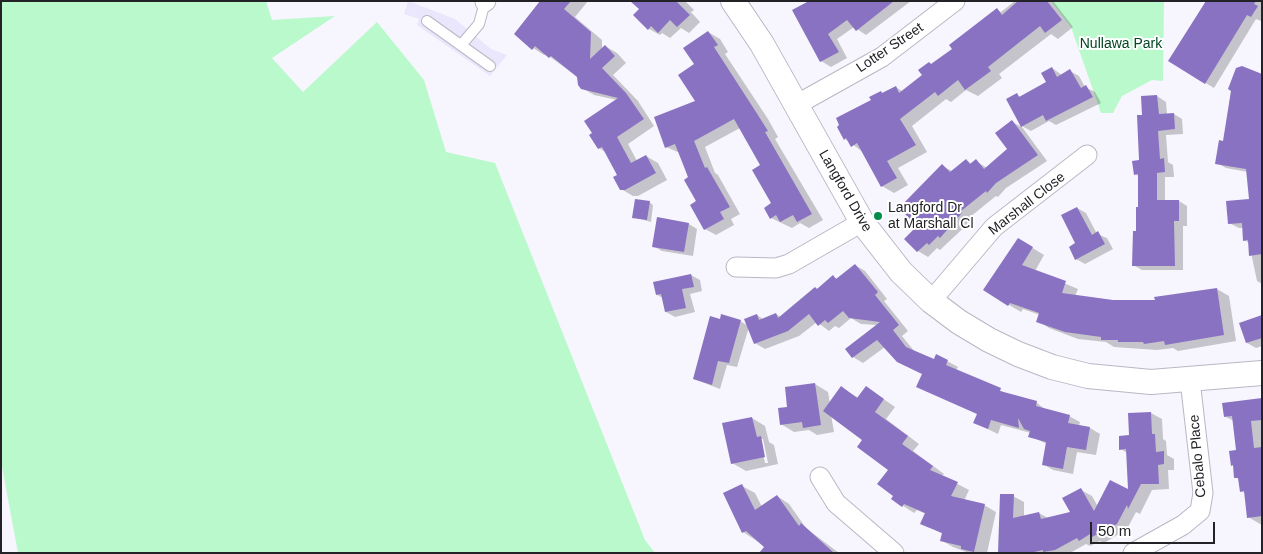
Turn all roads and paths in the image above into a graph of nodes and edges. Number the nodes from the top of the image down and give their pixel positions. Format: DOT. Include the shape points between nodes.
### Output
graph roads {
  1 [pos="486,1"];
  2 [pos="733,1"];
  3 [pos="955,1"];
  4 [pos="427,21"];
  5 [pos="462,44"];
  6 [pos="490,66"];
  7 [pos="796,105"];
  8 [pos="1087,155"];
  9 [pos="862,222"];
  10 [pos="736,267"];
  11 [pos="931,302"];
  12 [pos="1262,373"];
  13 [pos="1190,380"];
  14 [pos="820,477"];
  15 [pos="894,553"];
  16 [pos="1132,553"];
  1 -- 5 [label="lane" via="478,24"];
  2 -- 7 [label="street, Langford Drive" via="762,44"];
  3 -- 7 [label="street, Lotter Street" via="882,57"];
  4 -- 5 [label="lane"];
  5 -- 6 [label="lane"];
  7 -- 9 [label="street, Langford Drive"];
  8 -- 11 [label="street, Marshall Close" via="994,227"];
  9 -- 10 [label="street" via="789,264 776,268"];
  9 -- 11 [label="street, Langford Drive" via="896,266"];
  11 -- 13 [label="street, Langford Drive" via="989,340 1052,367 1122,381"];
  12 -- 13 [label="street, Langford Drive"];
  13 -- 16 [label="street, Cebalo Place" via="1203,493 1200,511 1183,525"];
  14 -- 15 [label="street" via="836,503"];
}
